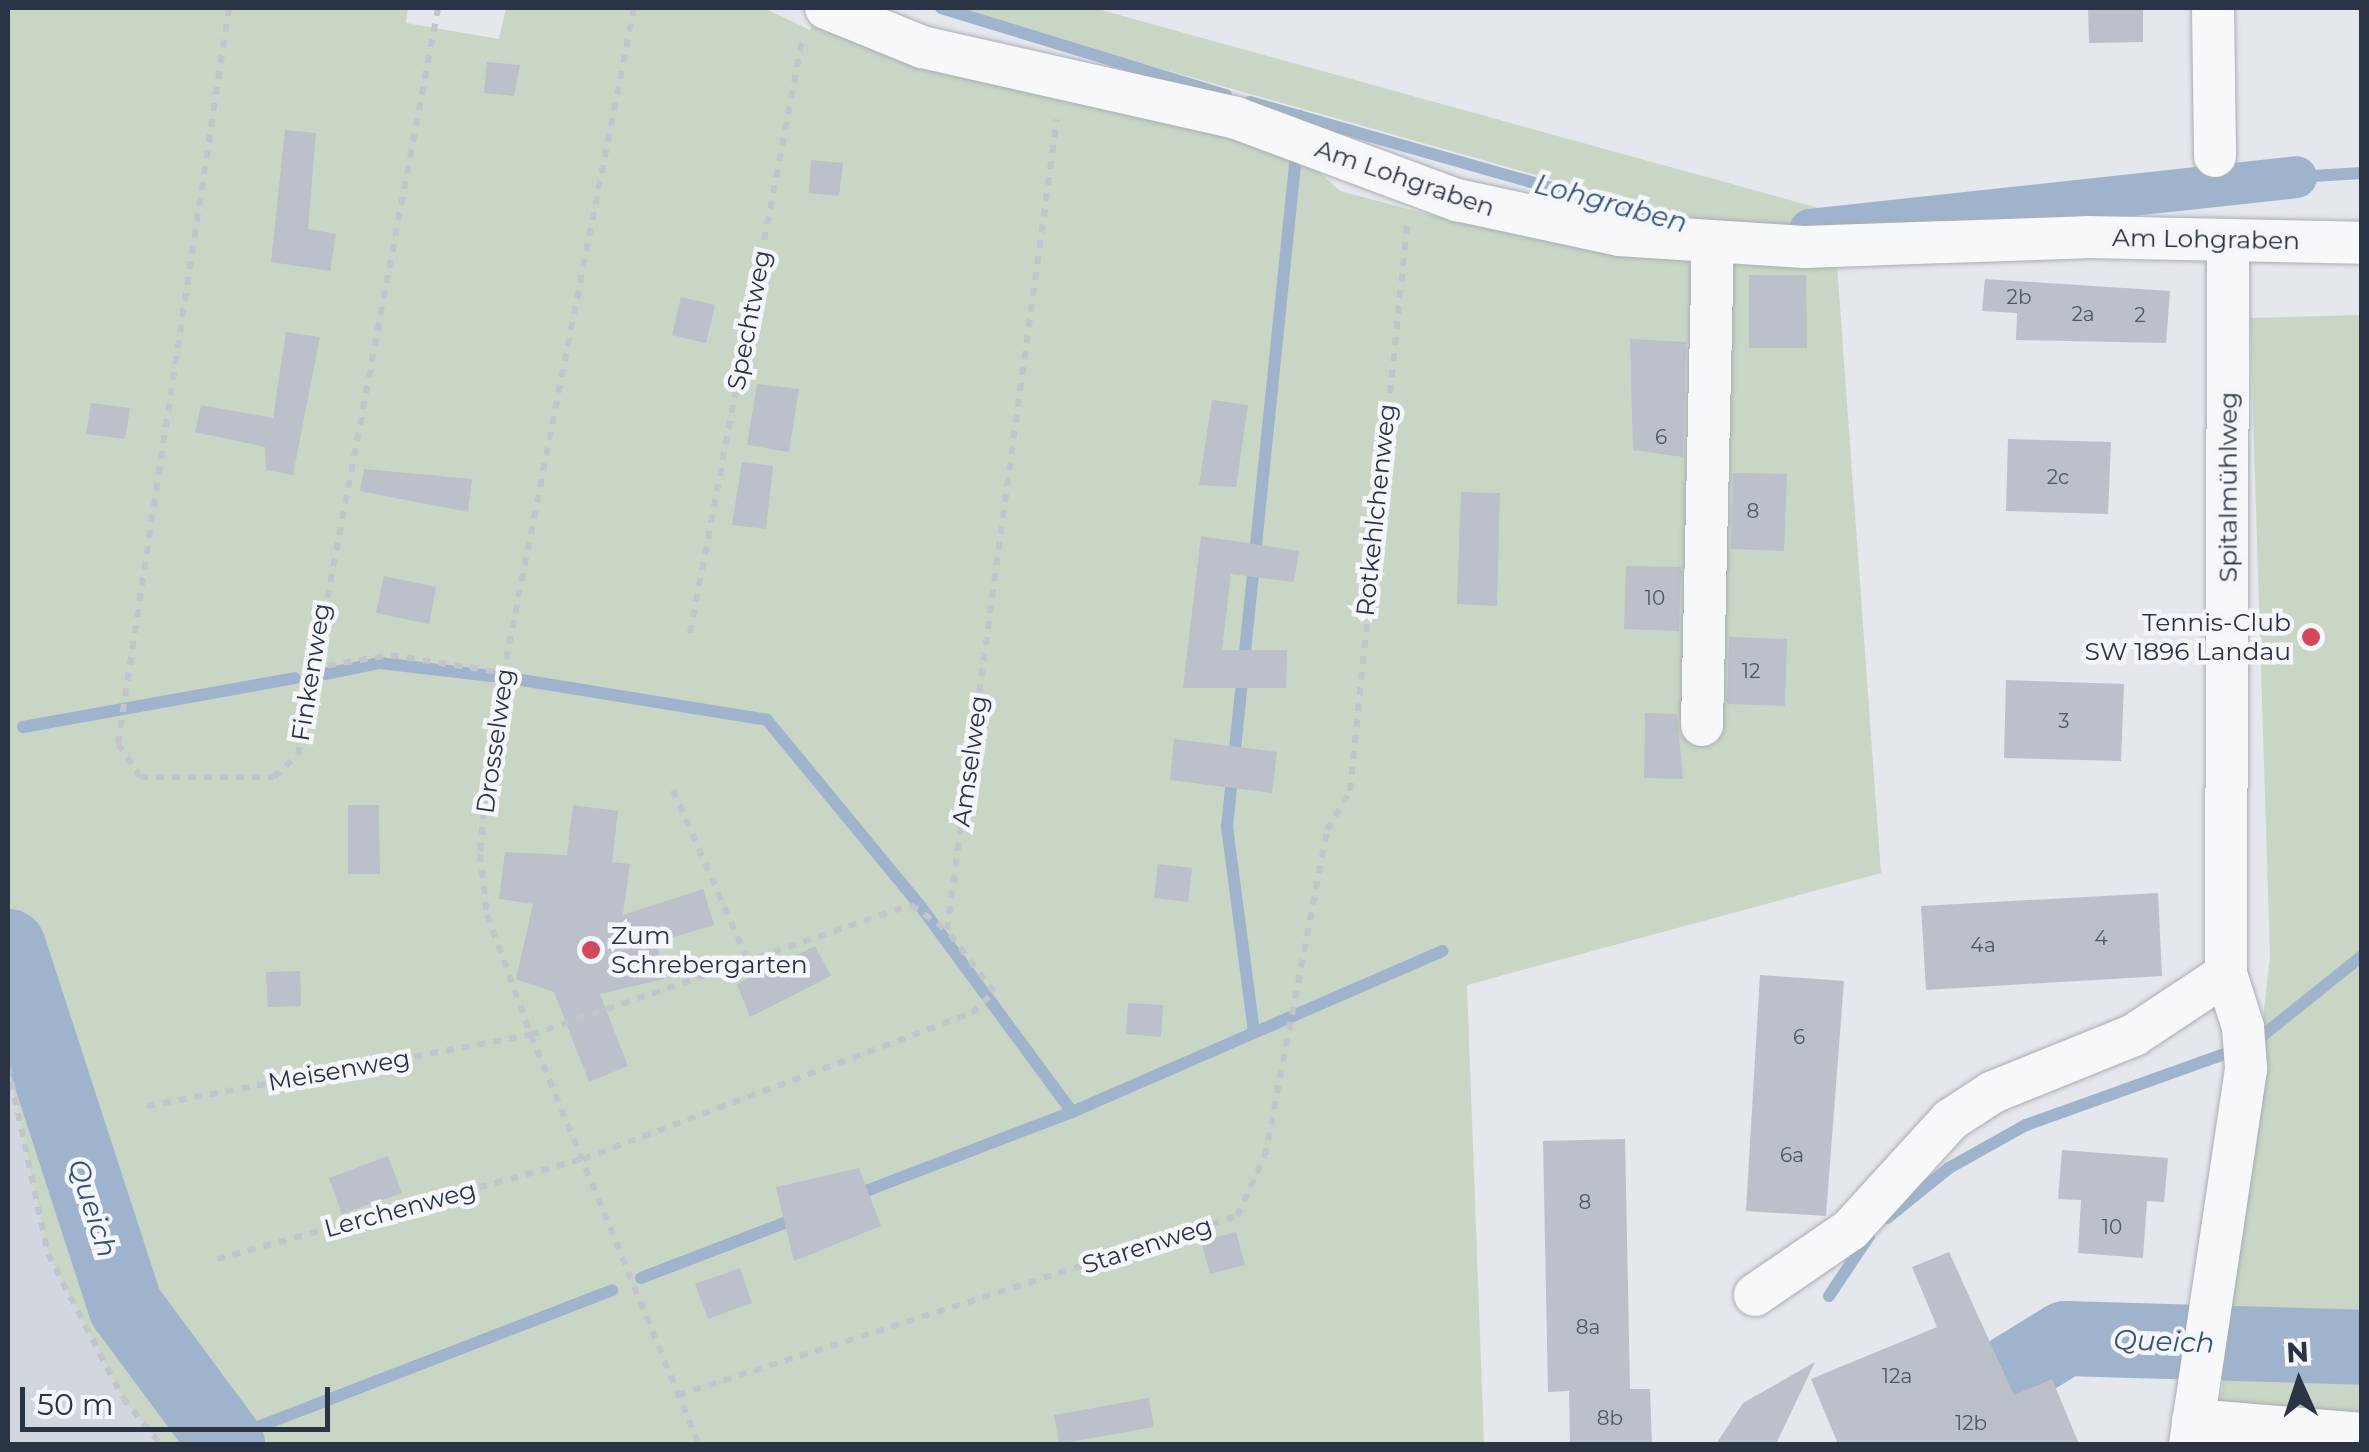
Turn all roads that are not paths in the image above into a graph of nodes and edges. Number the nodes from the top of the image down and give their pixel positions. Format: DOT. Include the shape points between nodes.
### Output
graph roads {
  1 [pos="2214,8"];
  2 [pos="815,17"];
  3 [pos="2215,156"];
  4 [pos="2228,240"];
  5 [pos="2362,243"];
  6 [pos="1713,244"];
  7 [pos="1702,725"];
  8 [pos="2226,974"];
  9 [pos="1756,1294"];
  10 [pos="2193,1416"];
  11 [pos="2362,1434"];
  1 -- 3 [label="street"];
  2 -- 6 [label="street, Am Lohgraben" via="1236,118 1509,214"];
  4 -- 5 [label="street, Am Lohgraben"];
  4 -- 6 [label="street, Am Lohgraben"];
  4 -- 8 [label="street, Spitalmühlweg"];
  6 -- 7 [label="street"];
  8 -- 9 [label="street" via="2134,1035 1993,1092 1950,1120 1850,1230"];
  8 -- 10 [label="street, Spitalmühlweg" via="2244,1028 2242,1101"];
  10 -- 11 [label="street"];
}
